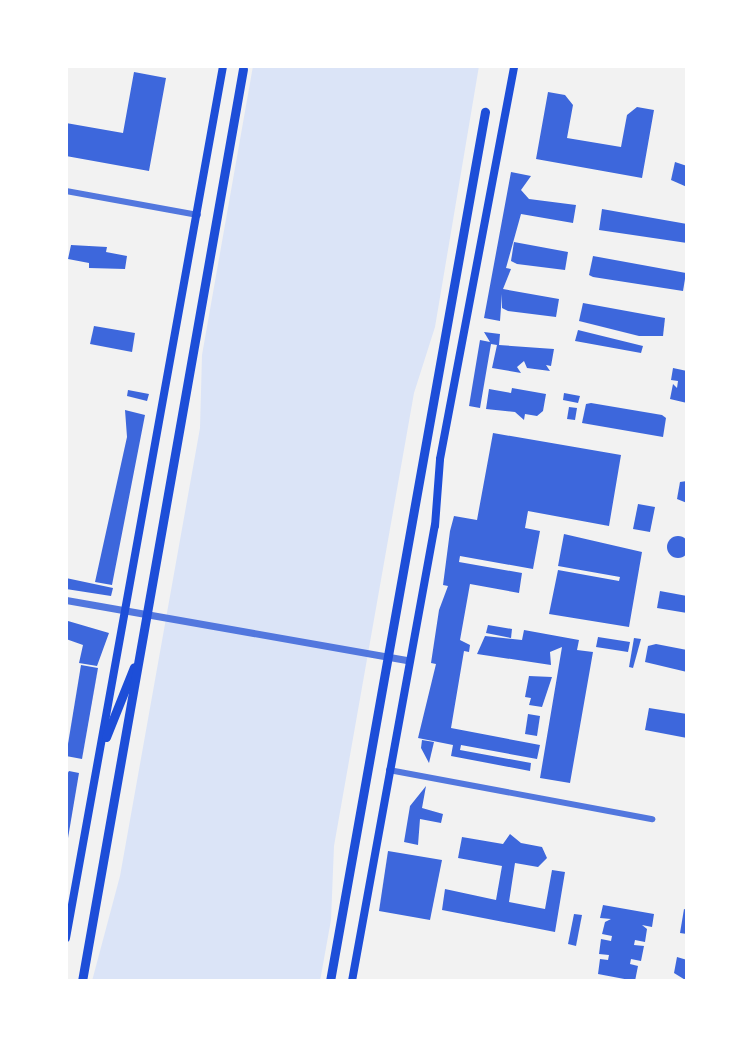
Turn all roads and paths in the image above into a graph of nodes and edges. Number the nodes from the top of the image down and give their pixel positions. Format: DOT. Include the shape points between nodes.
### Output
graph roads {
  1 [pos="223,66"];
  2 [pos="514,66"];
  3 [pos="243,69"];
  4 [pos="485,112"];
  5 [pos="66,191"];
  6 [pos="198,215"];
  7 [pos="66,600"];
  8 [pos="128,611"];
  9 [pos="147,614"];
  10 [pos="141,649"];
  11 [pos="388,657"];
  12 [pos="408,660"];
  13 [pos="106,737"];
  14 [pos="389,770"];
  15 [pos="652,819"];
  16 [pos="69,908"];
  17 [pos="66,938"];
  18 [pos="82,981"];
  19 [pos="330,981"];
  20 [pos="352,981"];
  1 -- 6 [label="main road"];
  2 -- 12 [label="main road"];
  3 -- 9 [label="main road"];
  4 -- 11 [label="main road"];
  5 -- 6 [label="street"];
  6 -- 8 [label="main road"];
  7 -- 8 [label="street"];
  8 -- 9 [label="street"];
  8 -- 13 [label="main road"];
  9 -- 10 [label="main road"];
  9 -- 11 [label="street"];
  10 -- 13 [label="main road"];
  10 -- 18 [label="main road"];
  11 -- 12 [label="street"];
  11 -- 19 [label="main road"];
  12 -- 14 [label="main road"];
  13 -- 16 [label="main road"];
  14 -- 15 [label="street"];
  14 -- 20 [label="main road"];
  16 -- 17 [label="main road"];
}
